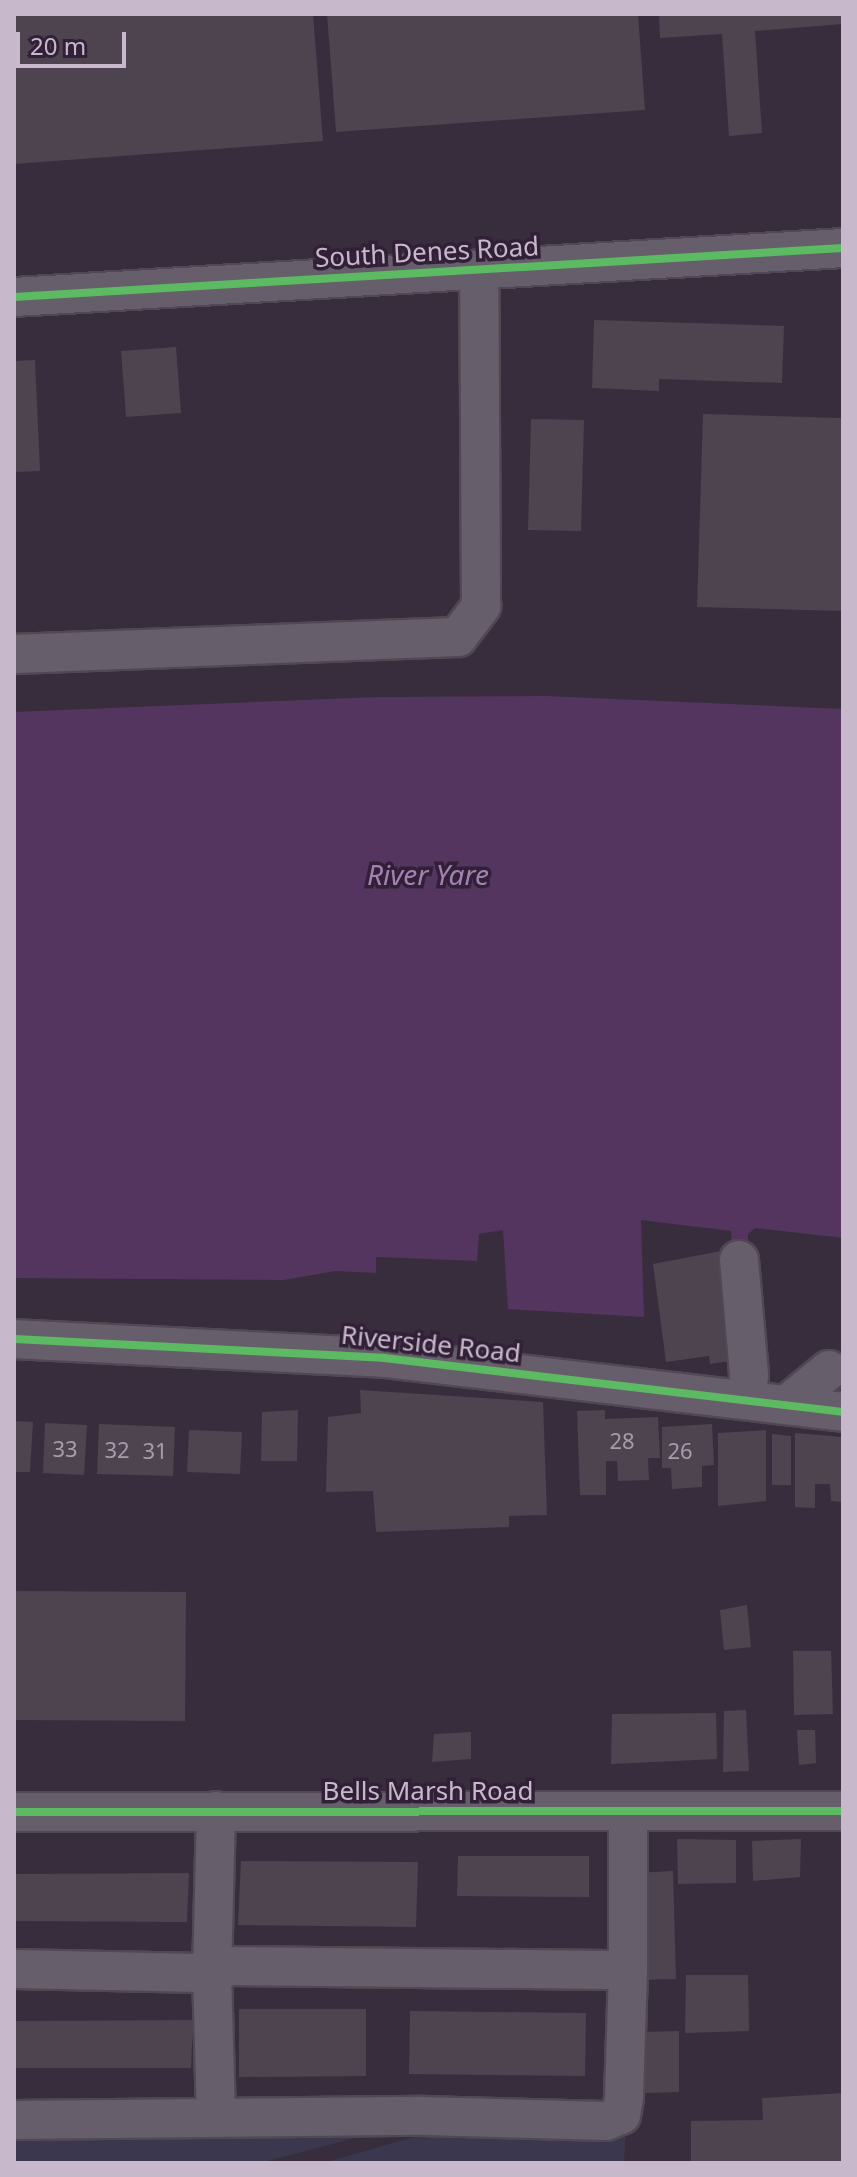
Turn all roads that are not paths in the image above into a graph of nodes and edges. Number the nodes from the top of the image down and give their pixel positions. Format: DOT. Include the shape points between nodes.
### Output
graph roads {
  1 [pos="843,248"];
  2 [pos="479,269"];
  3 [pos="14,297"];
  4 [pos="14,654"];
  5 [pos="739,1260"];
  6 [pos="14,1339"];
  7 [pos="829,1370"];
  8 [pos="747,1399"];
  9 [pos="789,1403"];
  10 [pos="843,1412"];
  11 [pos="216,1811"];
  12 [pos="628,1811"];
  13 [pos="843,1811"];
  14 [pos="14,1812"];
  15 [pos="14,1969"];
  16 [pos="628,1970"];
  17 [pos="212,1973"];
  18 [pos="216,2118"];
  19 [pos="14,2120"];
  1 -- 2 [label="street, South Denes Road"];
  2 -- 3 [label="street, South Denes Road"];
  2 -- 4 [label="street" via="481,606 458,637"];
  5 -- 8 [label="street"];
  6 -- 8 [label="street, Riverside Road" via="384,1358"];
  7 -- 9 [label="street"];
  8 -- 9 [label="street, Riverside Road"];
  9 -- 10 [label="street, Riverside Road"];
  11 -- 12 [label="street, Bells Marsh Road"];
  11 -- 14 [label="street, Bells Marsh Road"];
  11 -- 17 [label="street"];
  12 -- 13 [label="street, Bells Marsh Road"];
  12 -- 16 [label="street"];
  15 -- 17 [label="street"];
  16 -- 17 [label="street" via="230,1966"];
  16 -- 18 [label="street" via="621,2115 606,2121"];
  17 -- 18 [label="street"];
  18 -- 19 [label="street"];
}
